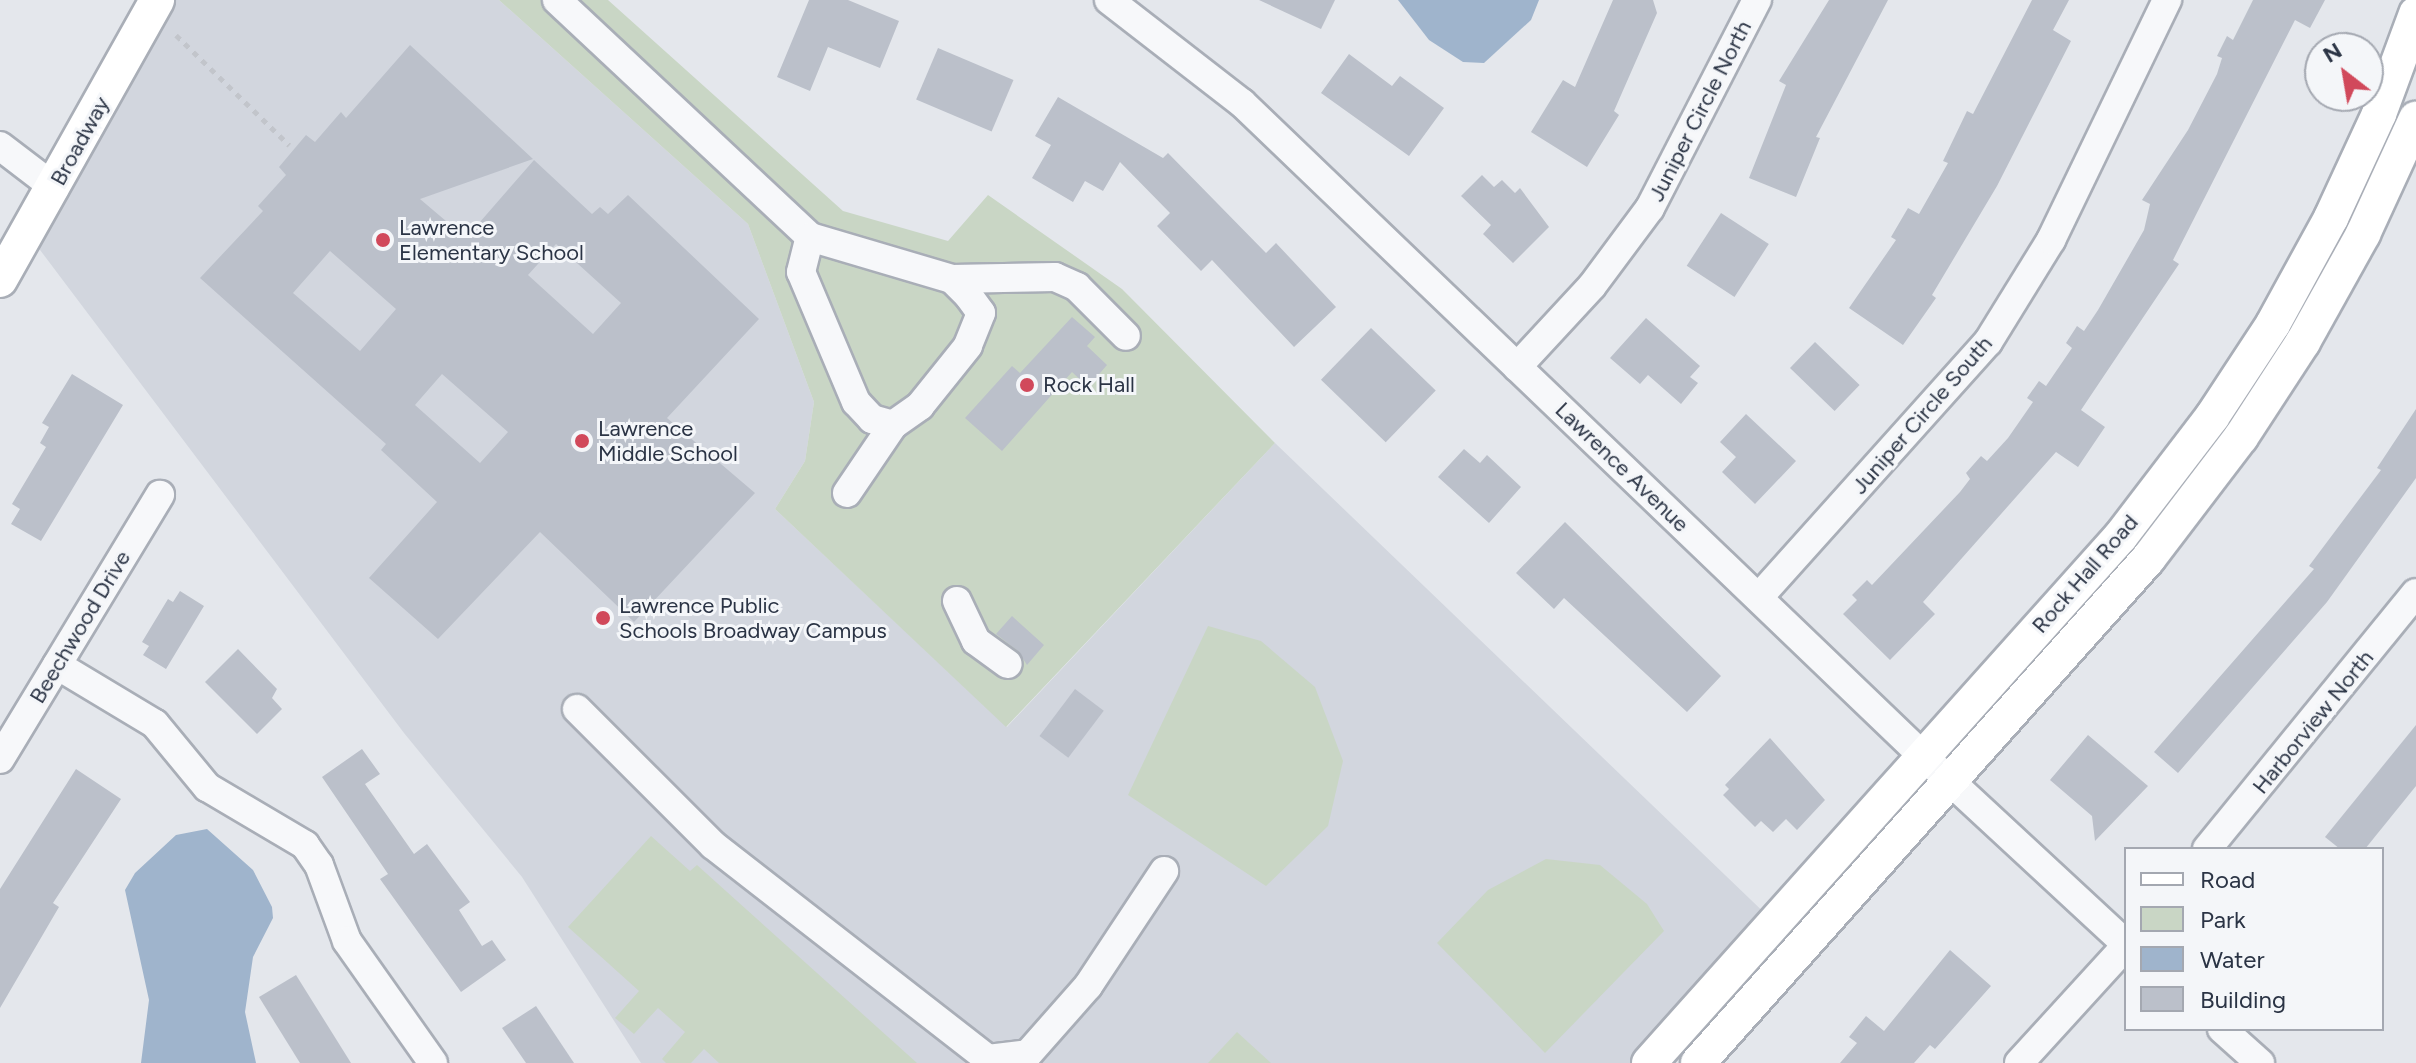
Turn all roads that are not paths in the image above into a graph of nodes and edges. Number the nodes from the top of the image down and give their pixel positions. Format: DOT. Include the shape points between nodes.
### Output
graph roads {
  1 [pos="157,0"];
  2 [pos="557,0"];
  3 [pos="1109,0"];
  4 [pos="1757,0"];
  5 [pos="2167,0"];
  6 [pos="2416,14"];
  7 [pos="2416,119"];
  8 [pos="0,146"];
  9 [pos="55,188"];
  10 [pos="810,237"];
  11 [pos="952,279"];
  12 [pos="0,280"];
  13 [pos="1126,336"];
  14 [pos="1517,367"];
  15 [pos="893,425"];
  16 [pos="847,493"];
  17 [pos="160,495"];
  18 [pos="2416,593"];
  19 [pos="1759,597"];
  20 [pos="957,601"];
  21 [pos="1008,664"];
  22 [pos="57,665"];
  23 [pos="577,709"];
  24 [pos="1924,757"];
  25 [pos="0,759"];
  26 [pos="1950,782"];
  27 [pos="2209,847"];
  28 [pos="1164,871"];
  29 [pos="2124,943"];
  30 [pos="2124,947"];
  31 [pos="2224,1031"];
  32 [pos="433,1063"];
  33 [pos="1649,1063"];
  34 [pos="1698,1063"];
  35 [pos="2019,1063"];
  36 [pos="2260,1063"];
  1 -- 9 [label="main road, Broadway"];
  2 -- 10 [label="street"];
  3 -- 14 [label="street, Lawrence Avenue" via="1242,103"];
  4 -- 14 [label="street, Juniper Circle North" via="1650,208 1592,286"];
  5 -- 19 [label="street, Juniper Circle South" via="2051,240 1988,342"];
  6 -- 24 [label="main road, Rock Hall Road" via="2379,114 2331,218 2273,324 2212,417 2121,536"];
  7 -- 26 [label="main road, Rock Hall Road" via="2363,234 2303,342 2241,437 2148,559"];
  8 -- 9 [label="street"];
  9 -- 12 [label="main road, Broadway"];
  10 -- 11 [label="street"];
  10 -- 15 [label="street" via="801,272 856,402 872,419"];
  11 -- 13 [label="street" via="1055,277 1077,287"];
  11 -- 15 [label="street" via="981,313 968,346 920,406"];
  14 -- 19 [label="street, Lawrence Avenue"];
  15 -- 16 [label="street"];
  17 -- 22 [label="street, Beechwood Drive"];
  18 -- 27 [label="street, Harborview North"];
  19 -- 24 [label="street, Lawrence Avenue"];
  20 -- 21 [label="street" via="976,641"];
  22 -- 25 [label="street, Beechwood Drive"];
  22 -- 32 [label="street" via="155,724 207,787 305,845 319,865 347,941"];
  23 -- 28 [label="street" via="713,845 988,1059 1028,1054 1088,986"];
  24 -- 26 [label="street, Lawrence Avenue"];
  24 -- 33 [label="main road, Rock Hall Road"];
  26 -- 29 [label="street, Lawrence Avenue"];
  26 -- 34 [label="main road, Rock Hall Road"];
  30 -- 35 [label="street"];
  31 -- 36 [label="street"];
}
